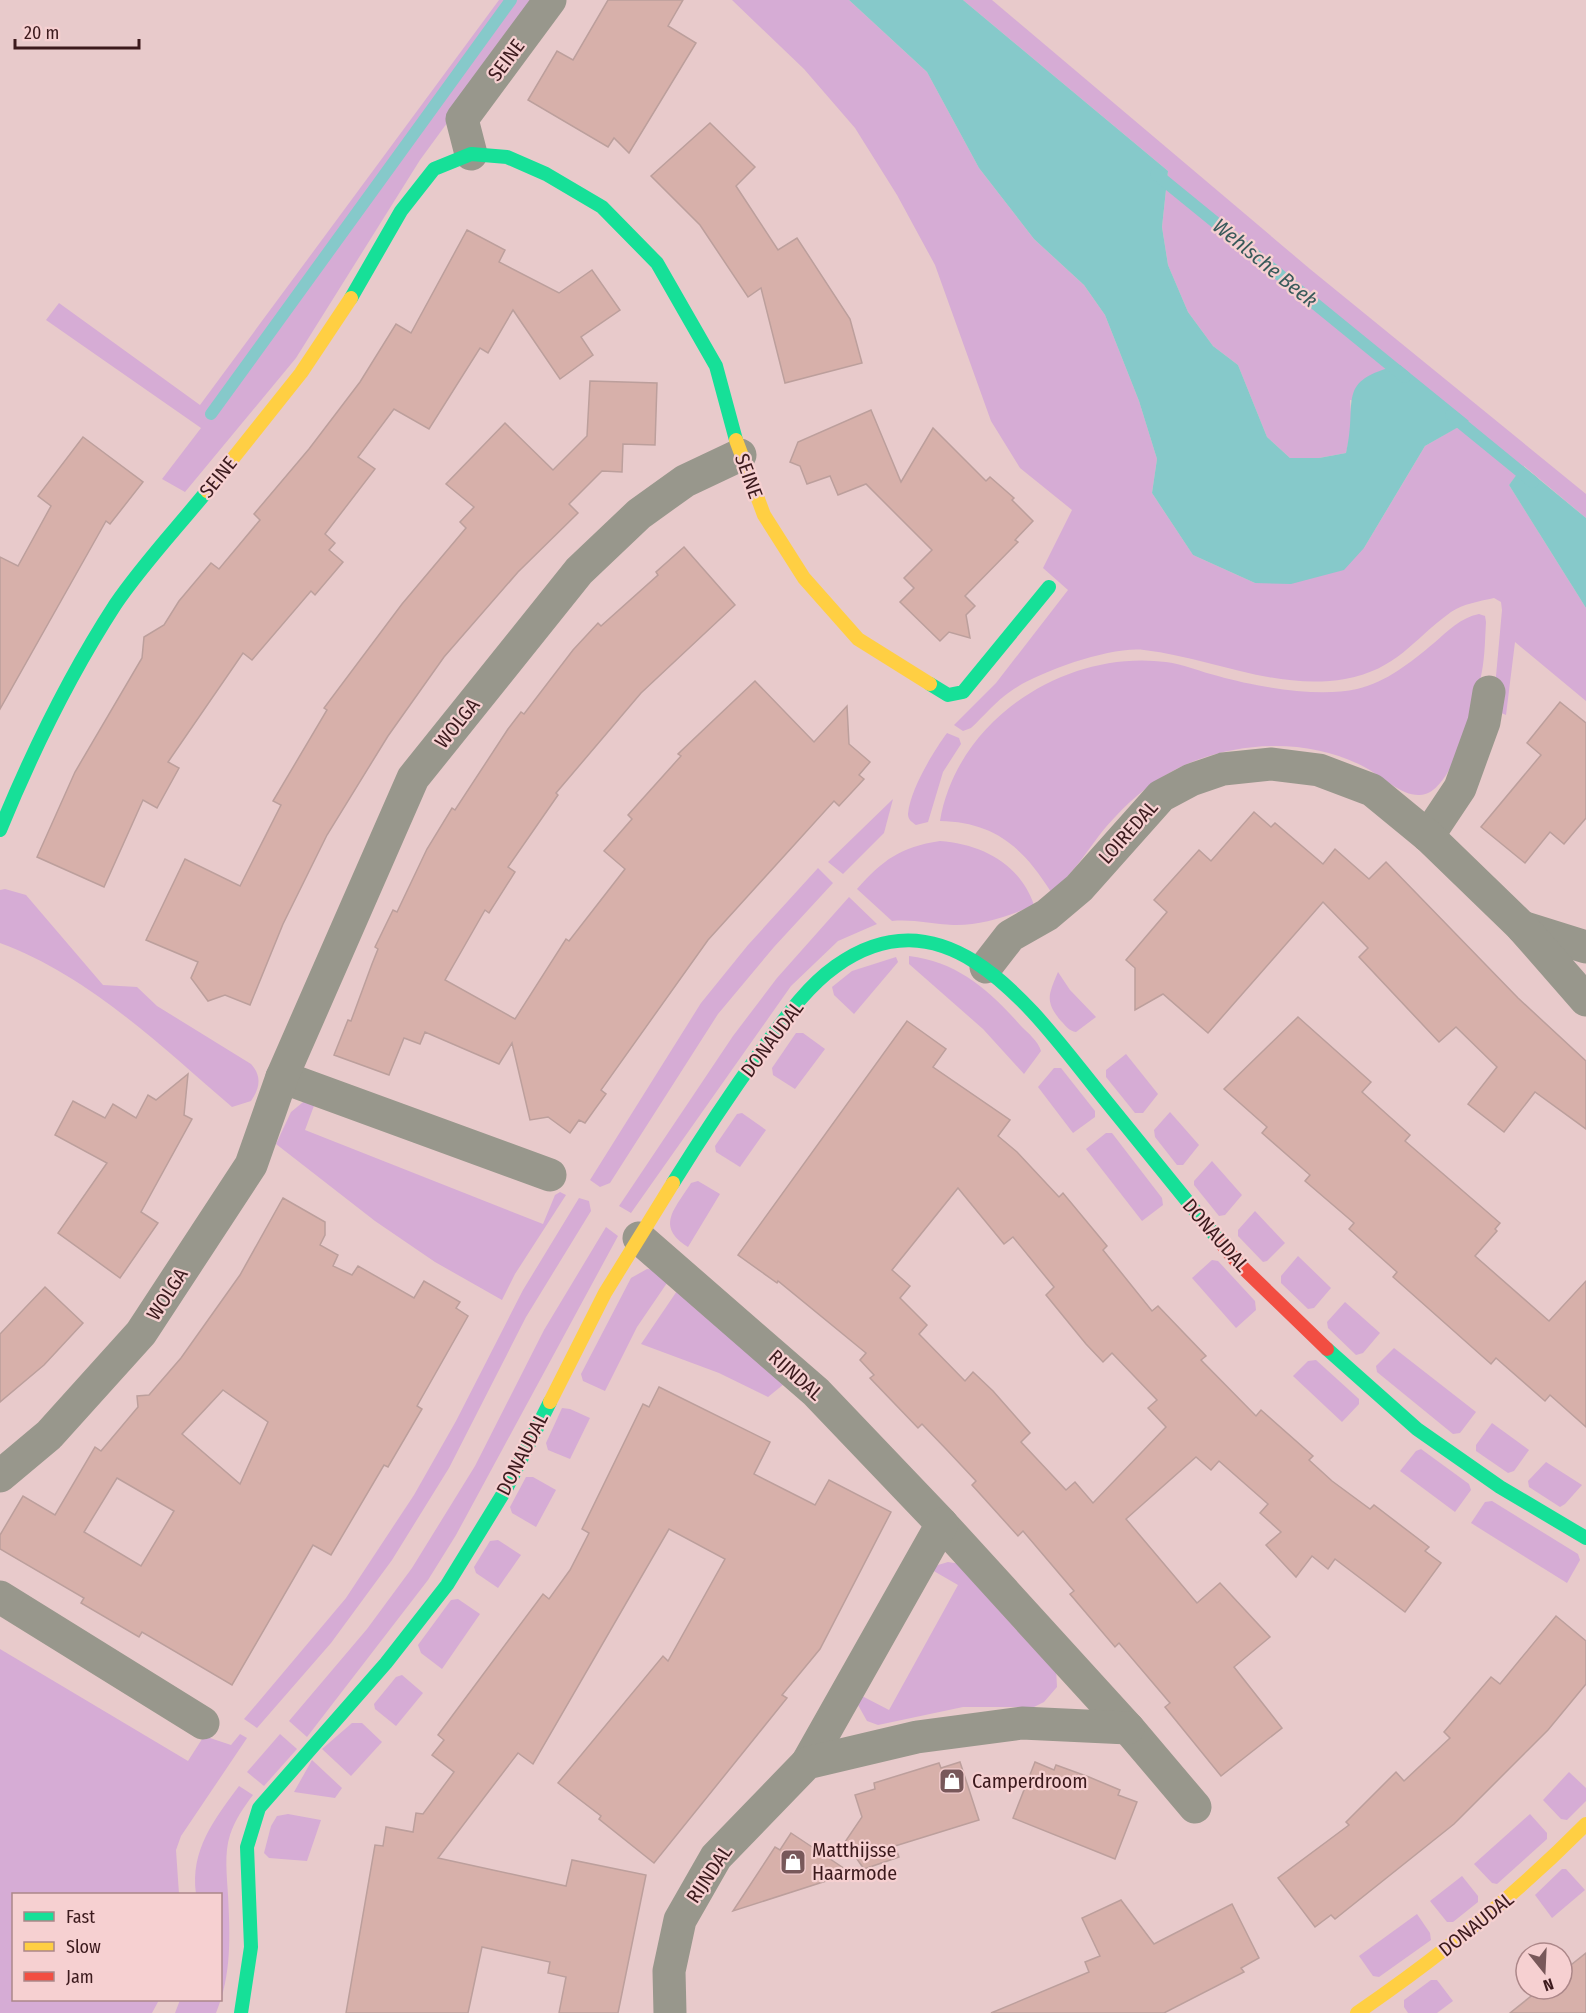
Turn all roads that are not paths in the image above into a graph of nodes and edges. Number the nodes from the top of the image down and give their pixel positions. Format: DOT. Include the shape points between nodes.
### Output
graph roads {
  1 [pos="550,0"];
  2 [pos="471,154"];
  3 [pos="740,454"];
  4 [pos="1049,588"];
  5 [pos="1489,692"];
  6 [pos="0,830"];
  7 [pos="1428,836"];
  8 [pos="1522,927"];
  9 [pos="1586,947"];
  10 [pos="986,967"];
  11 [pos="1586,1000"];
  12 [pos="282,1077"];
  13 [pos="550,1174"];
  14 [pos="639,1238"];
  15 [pos="0,1476"];
  16 [pos="942,1524"];
  17 [pos="1586,1538"];
  18 [pos="0,1597"];
  19 [pos="202,1723"];
  20 [pos="1128,1728"];
  21 [pos="807,1763"];
  22 [pos="1195,1807"];
  23 [pos="1586,1824"];
  24 [pos="241,2013"];
  25 [pos="670,2013"];
  26 [pos="1357,2013"];
  1 -- 2 [label="street, SEINE" via="462,119"];
  2 -- 3 [label="street, SEINE" via="507,157 546,174 602,207 657,263 716,366"];
  2 -- 6 [label="street, SEINE" via="434,169 401,211 350,302 301,373 116,604 64,692"];
  3 -- 4 [label="street, SEINE" via="764,515 804,578 858,639 948,695 963,692"];
  3 -- 12 [label="street, WOLGA" via="676,487 639,514 579,571 413,778"];
  5 -- 7 [label="street" via="1484,722 1460,789"];
  7 -- 8 [label="street, LOIREDAL"];
  7 -- 10 [label="street, LOIREDAL" via="1372,790 1319,771 1272,764 1224,769 1161,796 1079,888 1047,915 1010,936"];
  8 -- 9 [label="street, LOIREDAL"];
  8 -- 11 [label="street, LOIREDAL"];
  10 -- 14 [label="street, DONAUDAL" via="951,950 896,940 869,946 835,967 793,1007 717,1113"];
  10 -- 17 [label="street, DONAUDAL" via="1031,1009 1236,1261 1334,1355 1417,1429 1500,1487"];
  12 -- 13 [label="street"];
  12 -- 15 [label="street, WOLGA" via="251,1165 141,1333 49,1435"];
  14 -- 16 [label="street, RIJNDAL" via="816,1392"];
  14 -- 24 [label="street, DONAUDAL" via="604,1293 506,1489 447,1585 386,1663 259,1808 248,1837 250,1949 248,1990"];
  16 -- 20 [label="street, RIJNDAL"];
  16 -- 21 [label="street, RIJNDAL"];
  18 -- 19 [label="street"];
  20 -- 21 [label="street" via="1022,1723 917,1737"];
  20 -- 22 [label="street, RIJNDAL"];
  21 -- 25 [label="street, RIJNDAL" via="716,1857 680,1920 669,1971"];
  23 -- 26 [label="street, DONAUDAL" via="1522,1886 1409,1978"];
}
